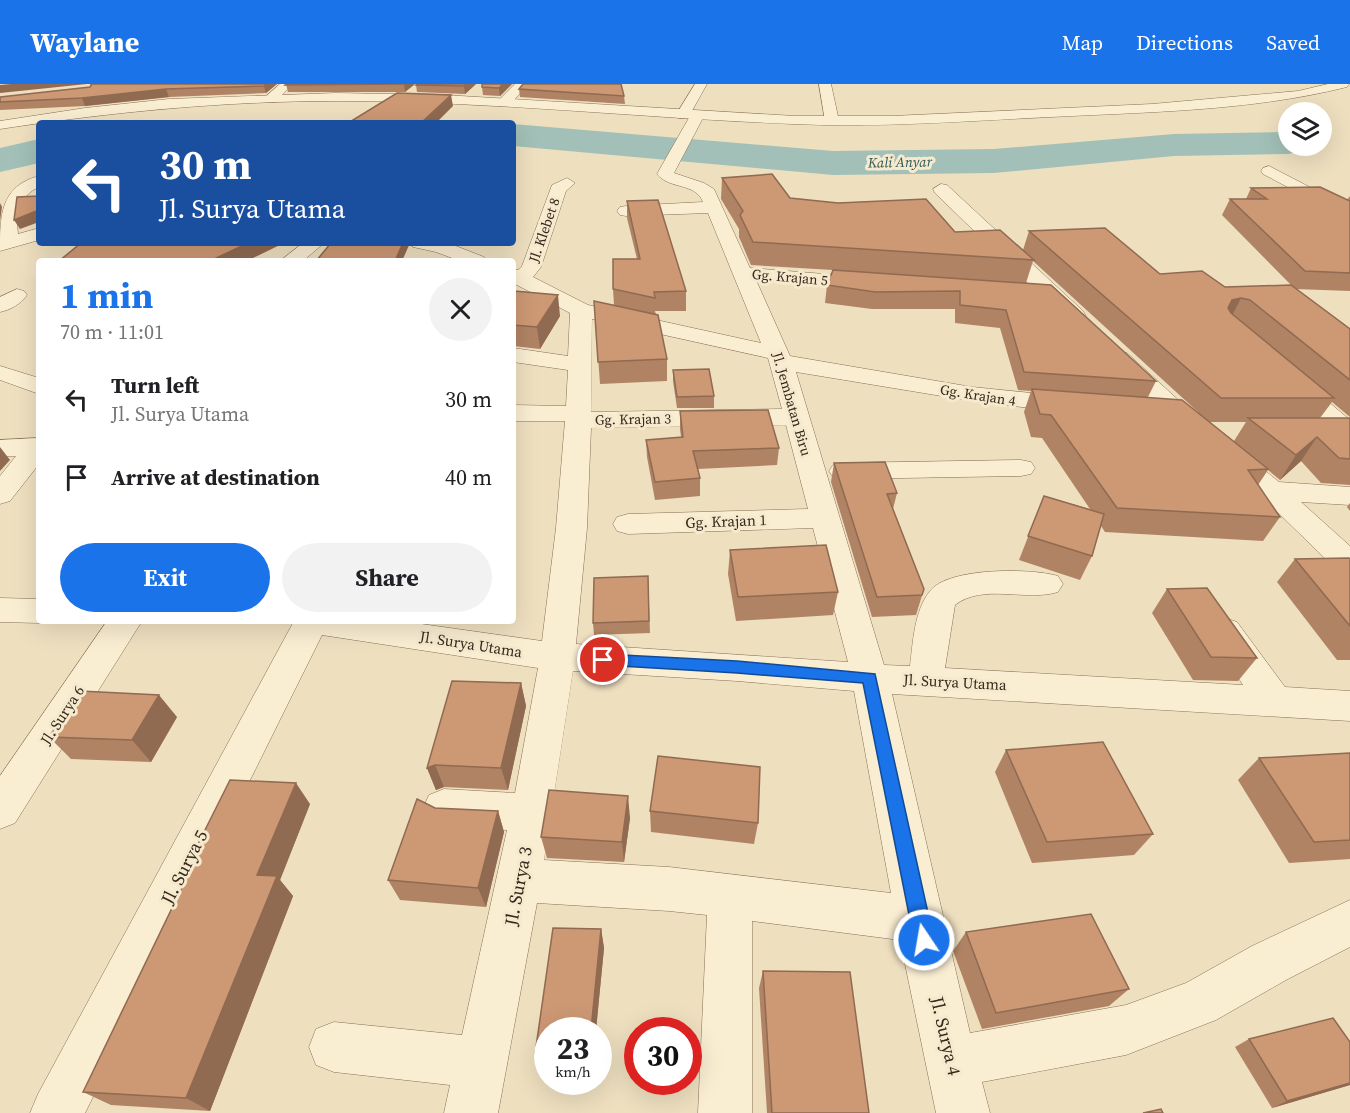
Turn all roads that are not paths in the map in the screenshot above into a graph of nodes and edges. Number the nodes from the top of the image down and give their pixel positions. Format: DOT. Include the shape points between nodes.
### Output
graph roads {
  1 [pos="287,84"];
  2 [pos="522,84"];
  3 [pos="701,84"];
  4 [pos="825,84"];
  5 [pos="1343,84"];
  6 [pos="270,99"];
  7 [pos="504,102"];
  8 [pos="690,115"];
  9 [pos="832,121"];
  10 [pos="0,125"];
  11 [pos="1269,171"];
  12 [pos="36,182"];
  13 [pos="567,183"];
  14 [pos="1350,200"];
  15 [pos="948,202"];
  16 [pos="1327,202"];
  17 [pos="714,207"];
  18 [pos="626,211"];
  19 [pos="1350,214"];
  20 [pos="36,235"];
  21 [pos="4,243"];
  22 [pos="311,246"];
  23 [pos="433,246"];
  24 [pos="294,258"];
  25 [pos="468,258"];
  26 [pos="743,273"];
  27 [pos="517,276"];
  28 [pos="889,285"];
  29 [pos="1017,293"];
  30 [pos="1052,294"];
  31 [pos="581,310"];
  32 [pos="516,355"];
  33 [pos="779,357"];
  34 [pos="580,365"];
  35 [pos="1272,366"];
  36 [pos="0,373"];
  37 [pos="36,386"];
  38 [pos="1090,407"];
  39 [pos="1145,411"];
  40 [pos="516,413"];
  41 [pos="1178,413"];
  42 [pos="578,417"];
  43 [pos="796,417"];
  44 [pos="1200,432"];
  45 [pos="1234,432"];
  46 [pos="1314,432"];
  47 [pos="1349,432"];
  48 [pos="36,447"];
  49 [pos="0,448"];
  50 [pos="36,450"];
  51 [pos="1021,468"];
  52 [pos="812,472"];
  53 [pos="36,485"];
  54 [pos="4,490"];
  55 [pos="1272,491"];
  56 [pos="1350,496"];
  57 [pos="824,518"];
  58 [pos="628,524"];
  59 [pos="1350,564"];
  60 [pos="1047,584"];
  61 [pos="1207,606"];
  62 [pos="0,610"];
  63 [pos="36,611"];
  64 [pos="122,624"];
  65 [pos="309,624"];
  66 [pos="332,624"];
  67 [pos="558,657"];
  68 [pos="870,678"];
  69 [pos="926,681"];
  70 [pos="1274,700"];
  71 [pos="1350,706"];
  72 [pos="444,808"];
  73 [pos="0,810"];
  74 [pos="532,813"];
  75 [pos="532,881"];
  76 [pos="730,897"];
  77 [pos="919,919"];
  78 [pos="1350,923"];
  79 [pos="334,1047"];
  80 [pos="952,1062"];
  81 [pos="481,1063"];
  82 [pos="57,1113"];
  83 [pos="471,1113"];
  84 [pos="725,1113"];
  85 [pos="963,1113"];
  1 -- 6 [label="street"];
  2 -- 7 [label="street"];
  3 -- 8 [label="street"];
  4 -- 9 [label="street"];
  5 -- 9 [label="street" via="1298,95 1152,108"];
  6 -- 7 [label="street" via="385,97"];
  6 -- 10 [label="street" via="86,106"];
  7 -- 8 [label="street"];
  8 -- 9 [label="street"];
  8 -- 17 [label="street, Jl. Jembatan Biru" via="688,131 665,174 701,187"];
  11 -- 16 [label="street"];
  12 -- 21 [label="street" via="23,188 13,203"];
  13 -- 27 [label="street, Jl. Klebet 8" via="558,189 531,267"];
  14 -- 16 [label="street"];
  15 -- 30 [label="street"];
  16 -- 19 [label="street"];
  17 -- 18 [label="street"];
  17 -- 26 [label="street, Jl. Jembatan Biru"];
  20 -- 21 [label="street"];
  22 -- 24 [label="street"];
  23 -- 25 [label="street"];
  26 -- 28 [label="street, Gg. Krajan 5"];
  26 -- 33 [label="street, Jl. Jembatan Biru"];
  27 -- 31 [label="street, Gg. Krajan 4"];
  29 -- 30 [label="street"];
  30 -- 41 [label="street"];
  31 -- 33 [label="street, Gg. Krajan 4" via="741,343"];
  31 -- 34 [label="street, Jl. Surya 3"];
  32 -- 34 [label="street"];
  33 -- 38 [label="street, Gg. Krajan 4" via="972,394"];
  33 -- 43 [label="street, Jl. Jembatan Biru"];
  34 -- 42 [label="street, Jl. Surya 3"];
  35 -- 47 [label="street"];
  36 -- 37 [label="street"];
  39 -- 41 [label="street"];
  40 -- 42 [label="street, Gg. Krajan 3"];
  41 -- 44 [label="street"];
  42 -- 43 [label="street, Gg. Krajan 3"];
  42 -- 67 [label="street, Jl. Surya 3" via="572,528"];
  43 -- 52 [label="street, Jl. Jembatan Biru"];
  44 -- 45 [label="street"];
  44 -- 55 [label="street"];
  46 -- 47 [label="street"];
  48 -- 49 [label="street"];
  50 -- 54 [label="street"];
  51 -- 52 [label="street"];
  52 -- 57 [label="street, Jl. Jembatan Biru"];
  53 -- 54 [label="street"];
  55 -- 56 [label="street"];
  55 -- 59 [label="street"];
  57 -- 58 [label="street, Gg. Krajan 1"];
  57 -- 68 [label="street, Jl. Jembatan Biru"];
  60 -- 69 [label="street" via="968,586 941,599"];
  61 -- 70 [label="street"];
  62 -- 63 [label="street"];
  64 -- 73 [label="street, Jl. Surya 6"];
  65 -- 82 [label="street, Jl. Surya 5"];
  66 -- 67 [label="street, Jl. Surya Utama"];
  67 -- 68 [label="street, Jl. Surya Utama"];
  67 -- 74 [label="street, Jl. Surya 3"];
  68 -- 69 [label="street, Jl. Surya Utama"];
  68 -- 77 [label="street, Jl. Surya 4"];
  69 -- 70 [label="street, Jl. Surya Utama"];
  70 -- 71 [label="street, Jl. Surya Utama"];
  72 -- 74 [label="street"];
  74 -- 81 [label="street, Jl. Surya 3"];
  75 -- 76 [label="street" via="669,888"];
  76 -- 77 [label="street"];
  76 -- 84 [label="street"];
  77 -- 80 [label="street, Jl. Surya 4"];
  78 -- 80 [label="street" via="1199,1003 1126,1030"];
  79 -- 81 [label="street"];
  80 -- 85 [label="street, Jl. Surya 4"];
  81 -- 83 [label="street, Jl. Surya 3"];
}
